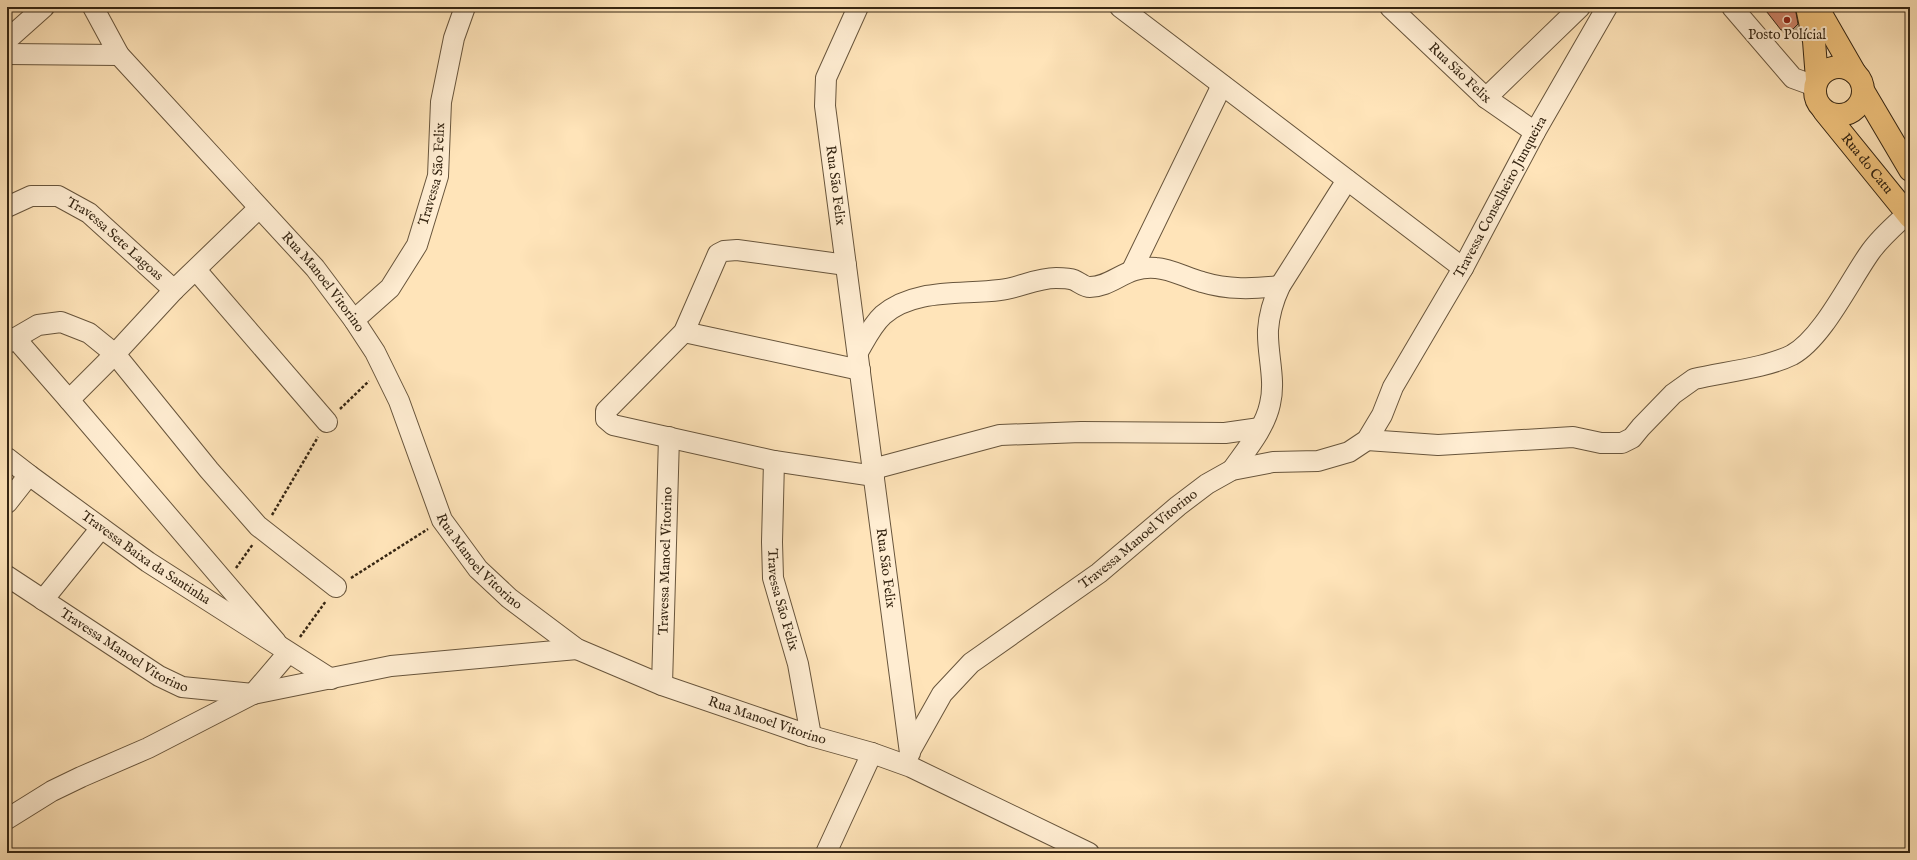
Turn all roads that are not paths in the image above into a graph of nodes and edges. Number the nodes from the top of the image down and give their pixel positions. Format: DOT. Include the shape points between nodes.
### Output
graph roads {
  1 [pos="44,7"];
  2 [pos="93,7"];
  3 [pos="465,7"];
  4 [pos="858,7"];
  5 [pos="1120,7"];
  6 [pos="1390,7"];
  7 [pos="1580,7"];
  8 [pos="1607,7"];
  9 [pos="1732,7"];
  10 [pos="1807,7"];
  11 [pos="1817,7"];
  12 [pos="7,40"];
  13 [pos="7,54"];
  14 [pos="119,54"];
  15 [pos="1859,82"];
  16 [pos="1816,83"];
  17 [pos="1222,85"];
  18 [pos="1486,98"];
  19 [pos="1824,111"];
  20 [pos="1535,132"];
  21 [pos="1910,170"];
  22 [pos="1347,180"];
  23 [pos="7,207"];
  24 [pos="259,208"];
  25 [pos="1908,215"];
  26 [pos="846,265"];
  27 [pos="1463,268"];
  28 [pos="196,270"];
  29 [pos="1132,270"];
  30 [pos="1280,286"];
  31 [pos="174,290"];
  32 [pos="354,320"];
  33 [pos="684,332"];
  34 [pos="11,341"];
  35 [pos="115,354"];
  36 [pos="859,361"];
  37 [pos="1393,386"];
  38 [pos="69,400"];
  39 [pos="327,422"];
  40 [pos="1260,428"];
  41 [pos="669,437"];
  42 [pos="1367,440"];
  43 [pos="7,458"];
  44 [pos="774,461"];
  45 [pos="1232,470"];
  46 [pos="873,472"];
  47 [pos="29,476"];
  48 [pos="7,503"];
  49 [pos="101,528"];
  50 [pos="7,576"];
  51 [pos="336,587"];
  52 [pos="43,600"];
  53 [pos="282,648"];
  54 [pos="577,649"];
  55 [pos="332,679"];
  56 [pos="662,685"];
  57 [pos="253,694"];
  58 [pos="811,736"];
  59 [pos="872,753"];
  60 [pos="910,759"];
  61 [pos="7,819"];
  62 [pos="826,853"];
  63 [pos="1089,853"];
  1 -- 12 [label="street"];
  2 -- 14 [label="street, Rua Manoel Vitorino"];
  3 -- 32 [label="street, Travessa São Felix" via="454,38 441,102 438,176 417,246 390,288"];
  4 -- 26 [label="street, Rua São Felix" via="826,78 825,106"];
  5 -- 17 [label="street"];
  6 -- 18 [label="street, Rua São Felix"];
  7 -- 18 [label="street"];
  8 -- 20 [label="street, Travessa Conselheiro Junqueira"];
  9 -- 16 [label="street" via="1793,78"];
  10 -- 16 [label="main road" via="1814,42"];
  11 -- 15 [label="main road"];
  13 -- 14 [label="street"];
  14 -- 24 [label="street, Rua Manoel Vitorino"];
  15 -- 16 [label="main road" via="1842,67 1835,67 1828,69"];
  15 -- 19 [label="main road" via="1862,100 1853,111 1838,116"];
  15 -- 21 [label="main road"];
  16 -- 19 [label="main road" via="1816,100"];
  17 -- 22 [label="street"];
  17 -- 29 [label="street"];
  18 -- 20 [label="street, Rua São Felix"];
  19 -- 25 [label="main road, Rua do Catu"];
  20 -- 27 [label="street, Travessa Conselheiro Junqueira"];
  22 -- 27 [label="street"];
  22 -- 30 [label="street"];
  23 -- 31 [label="street, Travessa Sete Lagoas" via="31,196 58,196 89,214"];
  24 -- 28 [label="street"];
  24 -- 32 [label="street, Rua Manoel Vitorino" via="315,268"];
  25 -- 42 [label="street" via="1875,245 1833,311 1807,344 1794,354 1776,362 1689,382 1656,410 1632,438 1622,443 1601,443 1573,437 1438,445"];
  26 -- 33 [label="street" via="737,250 724,251 718,254"];
  26 -- 36 [label="street, Rua São Felix"];
  27 -- 37 [label="street, Travessa Conselheiro Junqueira"];
  28 -- 31 [label="street"];
  28 -- 39 [label="street"];
  29 -- 30 [label="street" via="1143,267 1158,268 1185,278 1220,286 1252,289"];
  29 -- 36 [label="street" via="1098,286 1089,287 1073,280 1055,278 1001,290 924,297 904,302 883,315 870,331"];
  30 -- 40 [label="street" via="1272,304 1268,331 1271,366 1270,403"];
  31 -- 35 [label="street"];
  32 -- 54 [label="street, Rua Manoel Vitorino" via="375,352 399,401 442,520 478,569 510,598"];
  33 -- 36 [label="street"];
  33 -- 41 [label="street" via="606,411 606,419 613,425"];
  34 -- 35 [label="street" via="38,325 61,322 89,333"];
  34 -- 38 [label="street"];
  35 -- 38 [label="street"];
  35 -- 51 [label="street" via="263,530"];
  36 -- 46 [label="street, Rua São Felix"];
  37 -- 42 [label="street, Travessa Manoel Vitorino" via="1382,415"];
  38 -- 53 [label="street"];
  40 -- 45 [label="street"];
  40 -- 46 [label="street" via="1224,433 1081,432 1000,435"];
  41 -- 44 [label="street"];
  41 -- 56 [label="street, Travessa Manoel Vitorino"];
  42 -- 45 [label="street, Travessa Manoel Vitorino" via="1350,452 1318,461 1273,462"];
  43 -- 47 [label="street, Travessa Baixa da Santinha"];
  44 -- 46 [label="street"];
  44 -- 58 [label="street, Travessa São Felix" via="773,578 798,664"];
  45 -- 60 [label="street, Travessa Manoel Vitorino" via="1207,484 1178,506 1099,573 971,663 942,694"];
  46 -- 60 [label="street, Rua São Felix"];
  47 -- 48 [label="street"];
  47 -- 49 [label="street, Travessa Baixa da Santinha"];
  49 -- 52 [label="street"];
  49 -- 53 [label="street, Travessa Baixa da Santinha" via="148,562"];
  50 -- 52 [label="street, Travessa Manoel Vitorino"];
  52 -- 57 [label="street, Travessa Manoel Vitorino" via="159,676 182,686"];
  53 -- 55 [label="street, Travessa Baixa da Santinha"];
  53 -- 57 [label="street"];
  54 -- 55 [label="street" via="391,666"];
  54 -- 56 [label="street, Rua Manoel Vitorino"];
  55 -- 57 [label="street"];
  56 -- 58 [label="street, Rua Manoel Vitorino"];
  57 -- 61 [label="street" via="148,748 81,777"];
  58 -- 59 [label="street, Rua Manoel Vitorino"];
  59 -- 60 [label="street, Rua Manoel Vitorino"];
  59 -- 62 [label="street"];
  60 -- 63 [label="street, Rua Manoel Vitorino"];
}
